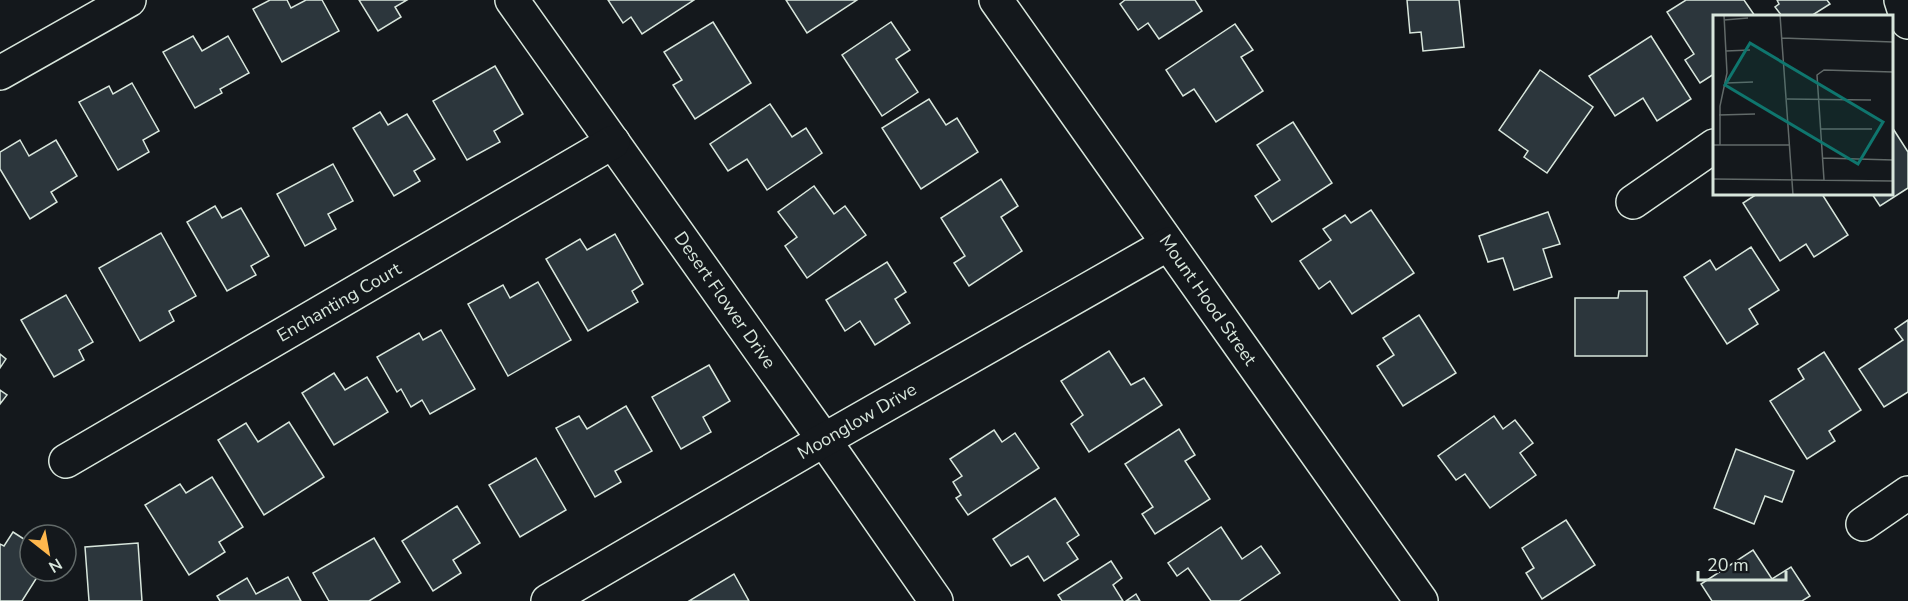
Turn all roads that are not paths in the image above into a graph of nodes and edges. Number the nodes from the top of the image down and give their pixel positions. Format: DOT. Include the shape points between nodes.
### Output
graph roads {
  1 [pos="129,0"];
  2 [pos="512,0"];
  3 [pos="996,0"];
  4 [pos="0,73"];
  5 [pos="613,142"];
  6 [pos="1713,147"];
  7 [pos="1633,202"];
  8 [pos="1168,244"];
  9 [pos="824,440"];
  10 [pos="66,461"];
  11 [pos="1908,493"];
  12 [pos="1863,524"];
  13 [pos="548,601"];
  14 [pos="936,601"];
  15 [pos="1420,601"];
  1 -- 4 [label="street"];
  2 -- 5 [label="street, Desert Flower Drive"];
  3 -- 8 [label="street, Mount Hood Street"];
  5 -- 9 [label="street, Desert Flower Drive"];
  5 -- 10 [label="street, Enchanting Court"];
  6 -- 7 [label="street"];
  8 -- 9 [label="street, Moonglow Drive"];
  8 -- 15 [label="street, Mount Hood Street"];
  9 -- 13 [label="street, Moonglow Drive"];
  9 -- 14 [label="street, Desert Flower Drive"];
  11 -- 12 [label="street"];
}
